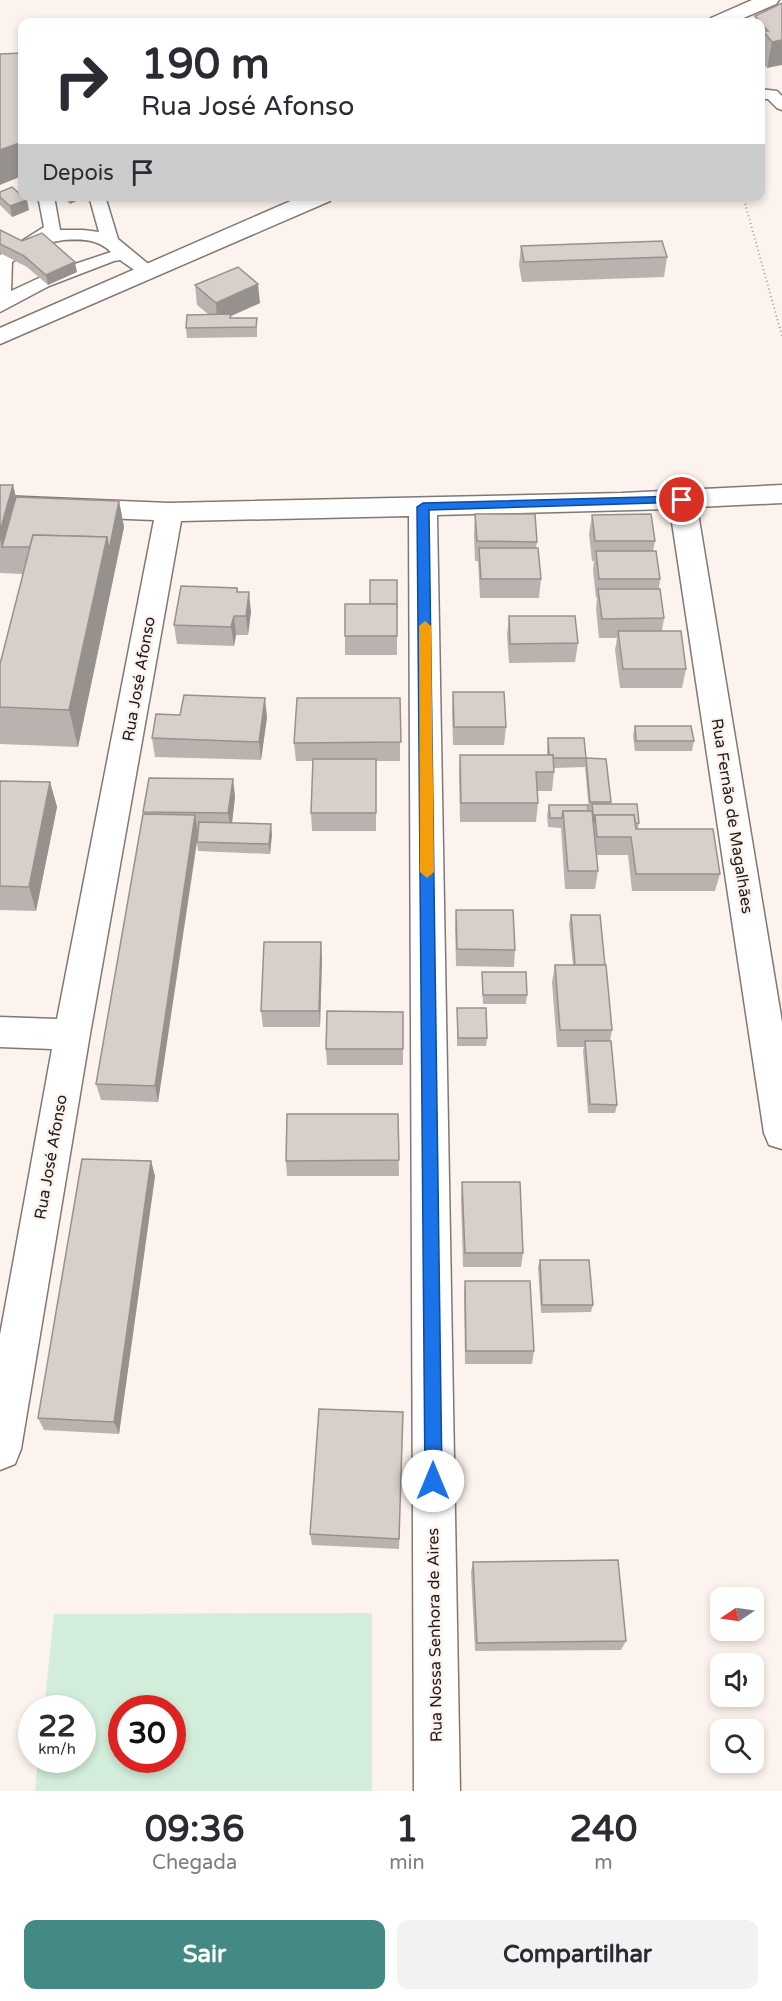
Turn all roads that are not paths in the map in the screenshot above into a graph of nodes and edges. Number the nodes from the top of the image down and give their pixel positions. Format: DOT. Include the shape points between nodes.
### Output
graph roads {
  1 [pos="769,0"];
  2 [pos="727,18"];
  3 [pos="47,201"];
  4 [pos="99,201"];
  5 [pos="311,201"];
  6 [pos="37,240"];
  7 [pos="117,248"];
  8 [pos="149,272"];
  9 [pos="4,286"];
  10 [pos="0,306"];
  11 [pos="0,337"];
  12 [pos="782,494"];
  13 [pos="682,500"];
  14 [pos="0,505"];
  15 [pos="423,507"];
  16 [pos="169,512"];
  17 [pos="0,1032"];
  18 [pos="72,1034"];
  19 [pos="782,1133"];
  20 [pos="0,1449"];
  21 [pos="437,1791"];
  1 -- 2 [label="street"];
  3 -- 6 [label="lane" via="54,226"];
  4 -- 7 [label="lane"];
  5 -- 8 [label="street"];
  6 -- 7 [label="lane" via="81,235 100,237"];
  6 -- 9 [label="lane" via="4,260"];
  7 -- 8 [label="lane"];
  7 -- 9 [label="lane" via="56,263"];
  7 -- 10 [label="lane" via="100,260"];
  8 -- 11 [label="street"];
  9 -- 10 [label="lane"];
  12 -- 13 [label="street"];
  13 -- 15 [label="street"];
  13 -- 19 [label="street, Rua Fernão de Magalhães"];
  14 -- 16 [label="street"];
  15 -- 16 [label="street"];
  15 -- 21 [label="street, Rua Nossa Senhora de Aires"];
  16 -- 18 [label="street, Rua José Afonso"];
  17 -- 18 [label="street"];
  18 -- 20 [label="street, Rua José Afonso"];
}
